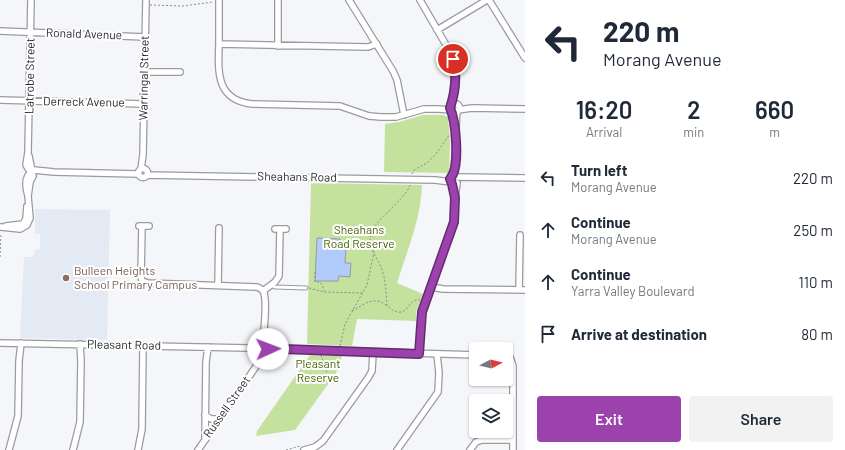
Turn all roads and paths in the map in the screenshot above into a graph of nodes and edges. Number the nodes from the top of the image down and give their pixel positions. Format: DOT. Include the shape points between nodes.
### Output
graph roads {
  1 [pos="31,0"];
  2 [pos="146,0"];
  3 [pos="278,0"];
  4 [pos="349,0"];
  5 [pos="420,0"];
  6 [pos="488,0"];
  7 [pos="216,1"];
  8 [pos="150,5"];
  9 [pos="437,30"];
  10 [pos="0,31"];
  11 [pos="30,32"];
  12 [pos="145,37"];
  13 [pos="219,44"];
  14 [pos="377,44"];
  15 [pos="278,46"];
  16 [pos="525,58"];
  17 [pos="144,72"];
  18 [pos="180,72"];
  19 [pos="0,100"];
  20 [pos="29,101"];
  21 [pos="144,104"];
  22 [pos="455,108"];
  23 [pos="525,109"];
  24 [pos="404,115"];
  25 [pos="450,134"];
  26 [pos="143,171"];
  27 [pos="32,173"];
  28 [pos="525,178"];
  29 [pos="412,179"];
  30 [pos="455,179"];
  31 [pos="149,226"];
  32 [pos="220,228"];
  33 [pos="1,229"];
  34 [pos="280,229"];
  35 [pos="520,234"];
  36 [pos="370,236"];
  37 [pos="375,236"];
  38 [pos="374,251"];
  39 [pos="0,257"];
  40 [pos="316,272"];
  41 [pos="218,285"];
  42 [pos="271,285"];
  43 [pos="431,287"];
  44 [pos="306,288"];
  45 [pos="522,290"];
  46 [pos="263,291"];
  47 [pos="324,292"];
  48 [pos="362,293"];
  49 [pos="421,301"];
  50 [pos="387,306"];
  51 [pos="350,312"];
  52 [pos="0,343"];
  53 [pos="20,343"];
  54 [pos="82,344"];
  55 [pos="144,346"];
  56 [pos="340,346"];
  57 [pos="207,347"];
  58 [pos="263,349"];
  59 [pos="373,352"];
  60 [pos="321,354"];
  61 [pos="421,354"];
  62 [pos="439,354"];
  63 [pos="469,355"];
  64 [pos="327,373"];
  65 [pos="512,386"];
  66 [pos="205,415"];
  67 [pos="219,419"];
  68 [pos="204,440"];
  69 [pos="513,440"];
  70 [pos="302,448"];
  71 [pos="315,448"];
  72 [pos="9,450"];
  73 [pos="73,450"];
  74 [pos="138,450"];
  75 [pos="198,450"];
  76 [pos="286,450"];
  77 [pos="397,450"];
  78 [pos="470,450"];
  79 [pos="513,450"];
  1 -- 11 [label="street, Latrobe Street"];
  2 -- 12 [label="street, Warringal Street"];
  3 -- 15 [label="street"];
  4 -- 14 [label="street"];
  5 -- 9 [label="street"];
  6 -- 9 [label="street"];
  6 -- 16 [label="street"];
  7 -- 8 [label="path" via="183,6"];
  7 -- 13 [label="street"];
  9 -- 22 [label="street" via="453,59"];
  10 -- 11 [label="street, Ronald Avenue"];
  11 -- 12 [label="street, Ronald Avenue"];
  11 -- 20 [label="street, Latrobe Street"];
  12 -- 17 [label="street, Warringal Street"];
  13 -- 15 [label="street"];
  13 -- 24 [label="street" via="219,74 222,84 228,94 242,102 340,106 381,118"];
  14 -- 15 [label="street" via="368,47"];
  14 -- 24 [label="street" via="396,76"];
  17 -- 18 [label="street"];
  17 -- 21 [label="street, Warringal Street"];
  19 -- 20 [label="street, Derreck Avenue"];
  20 -- 21 [label="street, Derreck Avenue"];
  20 -- 27 [label="street, Latrobe Street" via="26,165"];
  21 -- 26 [label="street, Warringal Street"];
  22 -- 23 [label="street"];
  22 -- 24 [label="street" via="419,110"];
  22 -- 30 [label="street"];
  25 -- 29 [label="path" via="431,160 413,171"];
  26 -- 27 [label="street, Sheahans Road"];
  26 -- 29 [label="street, Sheahans Road" via="160,174"];
  27 -- 33 [label="street, Latrobe Street" via="26,181 28,199 24,225"];
  28 -- 30 [label="street, Sheahans Road"];
  29 -- 30 [label="street, Sheahans Road"];
  29 -- 36 [label="path" via="407,193"];
  30 -- 43 [label="street" via="454,222"];
  31 -- 41 [label="street" via="140,226 141,277 144,282"];
  32 -- 41 [label="street"];
  33 -- 39 [label="path"];
  34 -- 42 [label="street" via="279,276"];
  35 -- 45 [label="street"];
  36 -- 37 [label="path"];
  36 -- 38 [label="path"];
  38 -- 48 [label="path" via="368,280"];
  38 -- 50 [label="path" via="383,271"];
  40 -- 47 [label="path" via="315,282 320,282"];
  41 -- 46 [label="street" via="255,286"];
  42 -- 44 [label="lane"];
  42 -- 46 [label="street"];
  43 -- 45 [label="street"];
  43 -- 61 [label="street" via="422,312"];
  44 -- 47 [label="path"];
  46 -- 58 [label="street"];
  47 -- 48 [label="path"];
  48 -- 51 [label="path"];
  49 -- 50 [label="path" via="414,301 402,312 395,312"];
  50 -- 51 [label="path" via="375,300"];
  51 -- 56 [label="path" via="344,324"];
  52 -- 53 [label="street, Pleasant Road"];
  53 -- 54 [label="street, Pleasant Road"];
  53 -- 72 [label="street" via="18,412"];
  54 -- 55 [label="street, Pleasant Road"];
  54 -- 73 [label="street" via="80,422"];
  55 -- 57 [label="street, Pleasant Road"];
  55 -- 74 [label="street" via="142,429"];
  57 -- 58 [label="street, Pleasant Road"];
  57 -- 66 [label="street"];
  58 -- 59 [label="street, Pleasant Road"];
  58 -- 67 [label="street, Russell Street" via="264,357"];
  59 -- 61 [label="street, Pleasant Road"];
  59 -- 71 [label="street" via="372,368 368,378 323,441"];
  60 -- 64 [label="path"];
  61 -- 62 [label="street, Pleasant Road"];
  62 -- 63 [label="street, Pleasant Road"];
  62 -- 77 [label="street" via="436,395"];
  65 -- 69 [label="street"];
  66 -- 67 [label="street"];
  66 -- 68 [label="street"];
  67 -- 68 [label="street, Russell Street"];
  68 -- 75 [label="street, Russell Street"];
  69 -- 78 [label="street" via="482,440 476,442"];
  69 -- 79 [label="street"];
  70 -- 71 [label="street"];
  70 -- 76 [label="path"];
}
